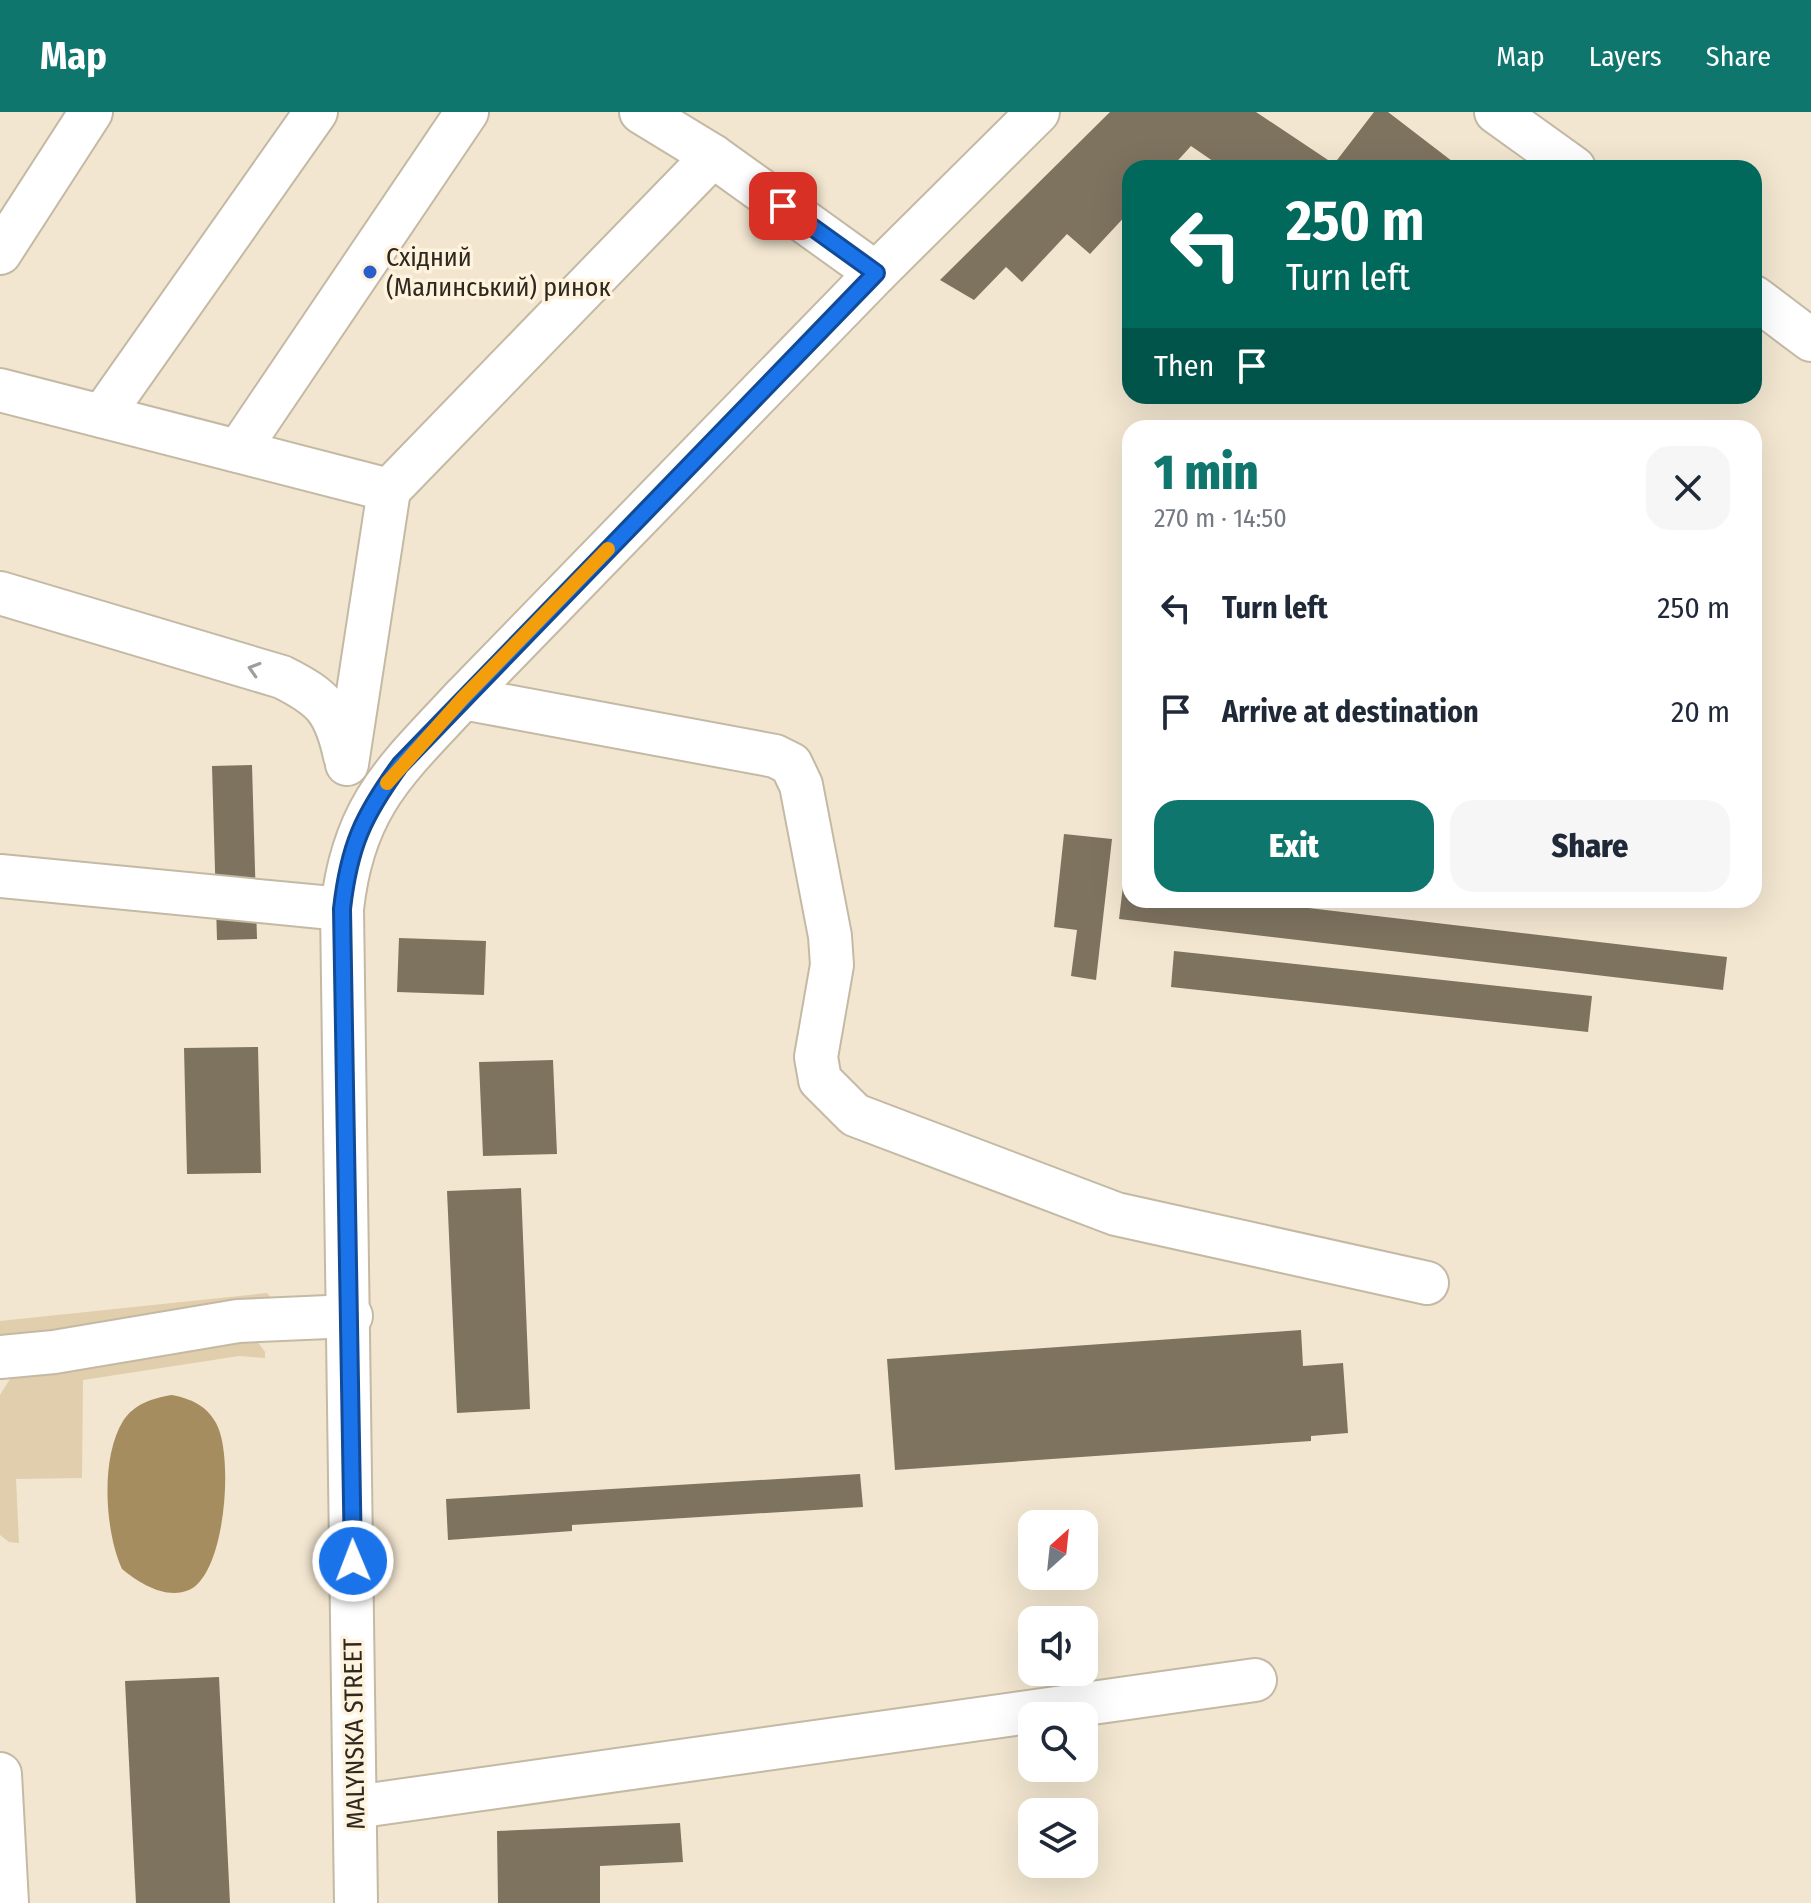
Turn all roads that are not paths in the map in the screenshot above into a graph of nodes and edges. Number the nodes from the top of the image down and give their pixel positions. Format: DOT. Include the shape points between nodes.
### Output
graph roads {
  1 [pos="91,112"];
  2 [pos="316,112"];
  3 [pos="467,112"];
  4 [pos="641,112"];
  5 [pos="1038,112"];
  6 [pos="1496,112"];
  7 [pos="713,156"];
  8 [pos="1563,160"];
  9 [pos="0,253"];
  10 [pos="876,273"];
  11 [pos="1762,303"];
  12 [pos="1811,340"];
  13 [pos="0,390"];
  14 [pos="102,416"];
  15 [pos="238,451"];
  16 [pos="389,490"];
  17 [pos="0,593"];
  18 [pos="362,658"];
  19 [pos="308,691"];
  20 [pos="463,698"];
  21 [pos="347,764"];
  22 [pos="347,864"];
  23 [pos="0,876"];
  24 [pos="342,909"];
  25 [pos="1427,1283"];
  26 [pos="351,1316"];
  27 [pos="0,1357"];
  28 [pos="1255,1680"];
  29 [pos="0,1774"];
  30 [pos="355,1807"];
  31 [pos="7,1903"];
  32 [pos="356,1903"];
  1 -- 9 [label="street"];
  2 -- 14 [label="street"];
  3 -- 15 [label="street"];
  4 -- 7 [label="street"];
  5 -- 10 [label="street, MALYNSKA STREET"];
  6 -- 8 [label="street"];
  7 -- 10 [label="street"];
  7 -- 16 [label="street"];
  10 -- 20 [label="street, MALYNSKA STREET"];
  11 -- 12 [label="street"];
  13 -- 14 [label="street"];
  14 -- 15 [label="street"];
  15 -- 16 [label="street"];
  16 -- 18 [label="street"];
  21 -- 17 [label="street, one-way" via="329,708 309,690 282,677"];
  18 -- 19 [label="street" via="348,684 334,691"];
  18 -- 21 [label="street"];
  20 -- 22 [label="street, MALYNSKA STREET" via="379,793"];
  20 -- 25 [label="street" via="775,756 791,764 801,785 830,936 832,965 816,1057 820,1080 855,1115 1116,1214"];
  21 -- 22 [label="street"];
  22 -- 24 [label="street, MALYNSKA STREET"];
  23 -- 24 [label="street"];
  24 -- 26 [label="street, MALYNSKA STREET"];
  26 -- 27 [label="street" via="238,1321"];
  26 -- 30 [label="street, MALYNSKA STREET"];
  28 -- 30 [label="street"];
  29 -- 31 [label="street"];
  30 -- 32 [label="street, MALYNSKA STREET"];
}
